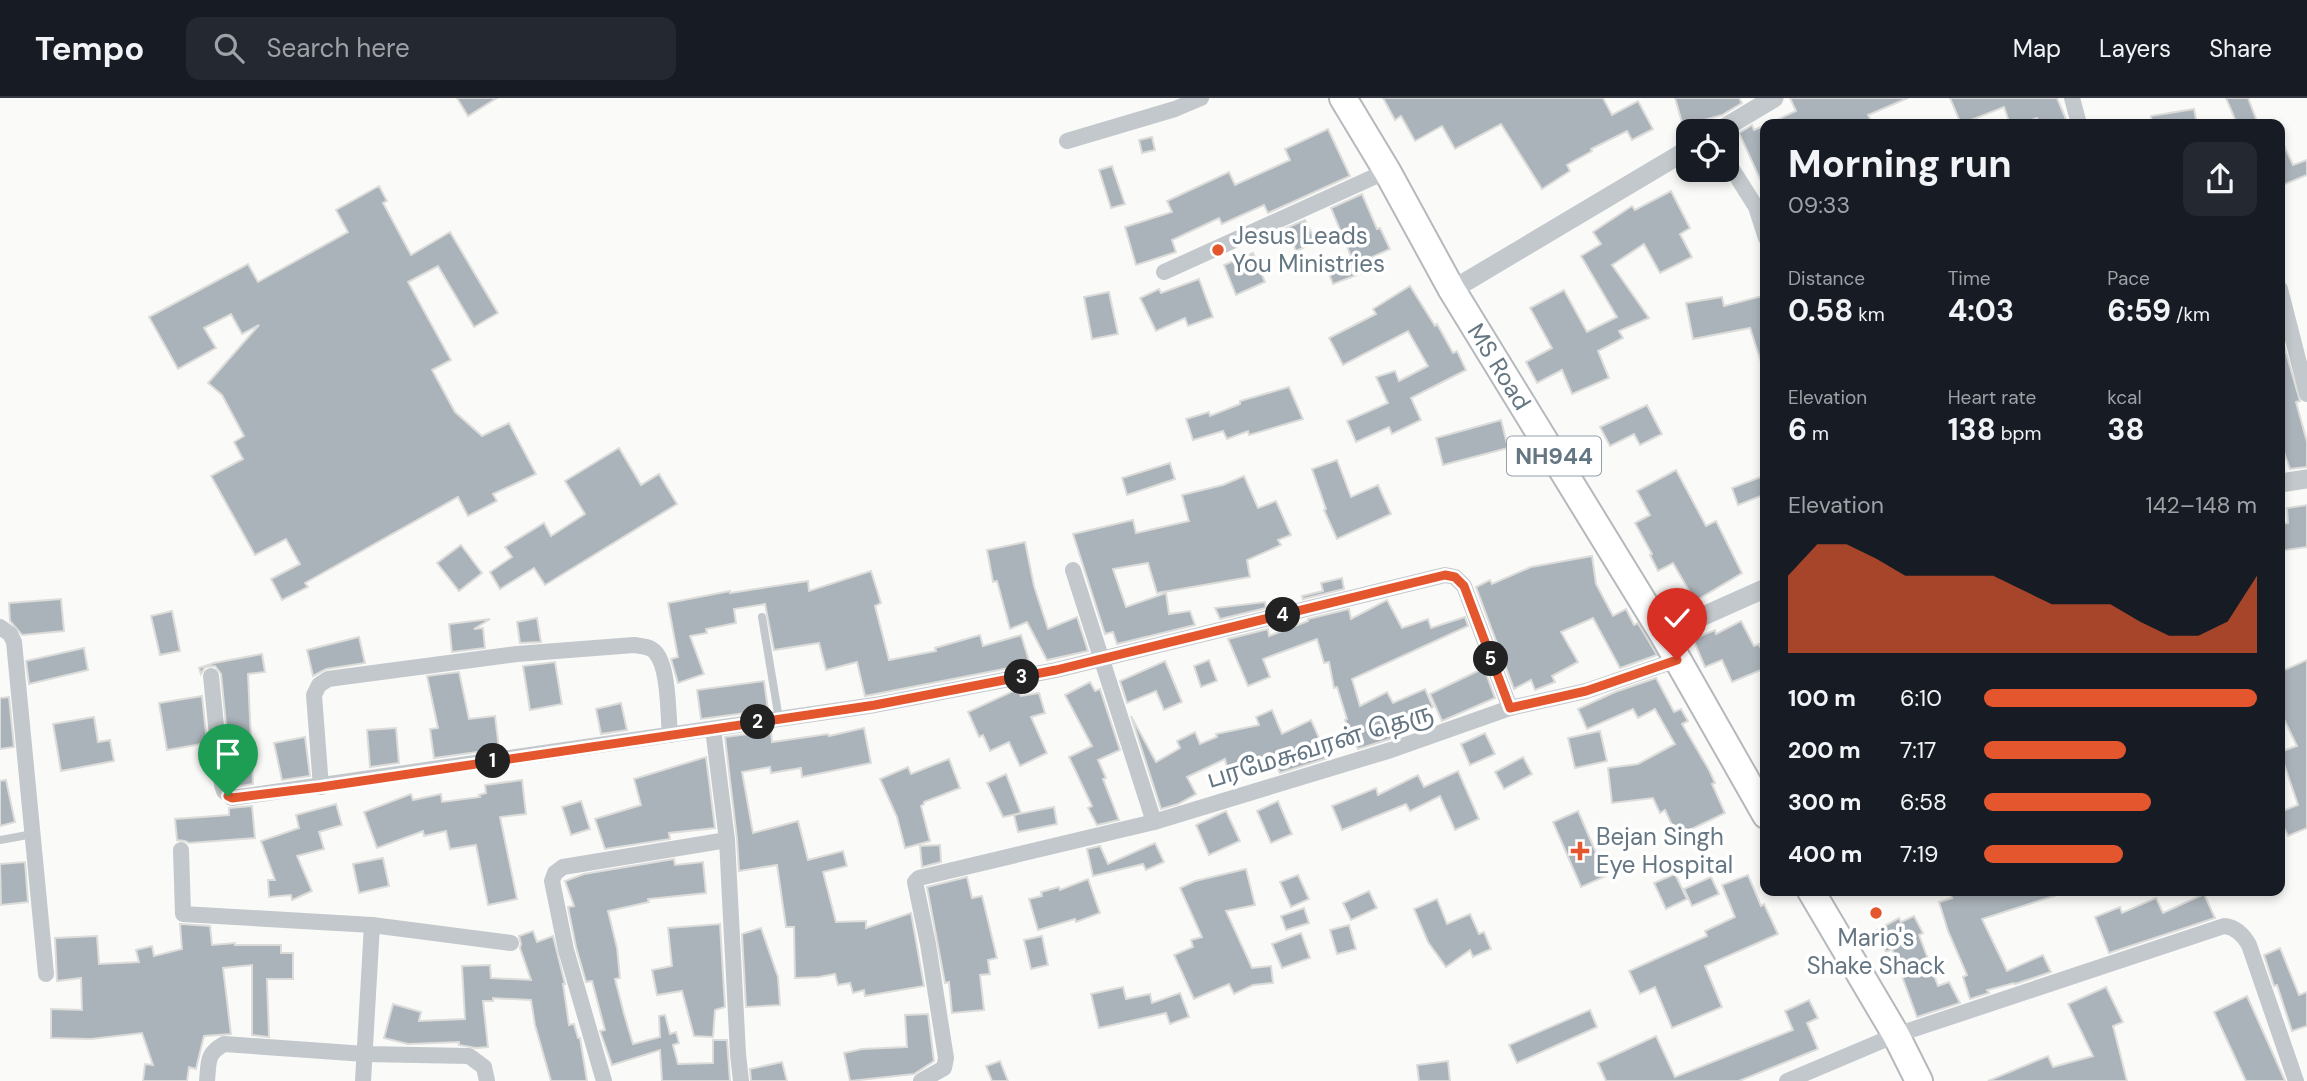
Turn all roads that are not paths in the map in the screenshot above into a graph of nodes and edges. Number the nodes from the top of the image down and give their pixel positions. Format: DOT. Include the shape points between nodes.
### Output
graph roads {
  1 [pos="1201,98"];
  2 [pos="1343,98"];
  3 [pos="1774,98"];
  4 [pos="2072,98"];
  5 [pos="1739,119"];
  6 [pos="2078,119"];
  7 [pos="1067,141"];
  8 [pos="1676,157"];
  9 [pos="1387,171"];
  10 [pos="1739,180"];
  11 [pos="1760,219"];
  12 [pos="1164,272"];
  13 [pos="1451,290"];
  14 [pos="2285,308"];
  15 [pos="2307,394"];
  16 [pos="2307,479"];
  17 [pos="2285,482"];
  18 [pos="1073,570"];
  19 [pos="1760,591"];
  20 [pos="762,617"];
  21 [pos="0,627"];
  22 [pos="1663,634"];
  23 [pos="1100,660"];
  24 [pos="1677,660"];
  25 [pos="211,676"];
  26 [pos="1510,708"];
  27 [pos="779,719"];
  28 [pos="713,729"];
  29 [pos="670,735"];
  30 [pos="321,787"];
  31 [pos="1760,805"];
  32 [pos="1154,822"];
  33 [pos="33,834"];
  34 [pos="0,840"];
  35 [pos="727,840"];
  36 [pos="181,850"];
  37 [pos="1814,896"];
  38 [pos="372,925"];
  39 [pos="511,943"];
  40 [pos="46,974"];
  41 [pos="1896,1035"];
  42 [pos="365,1054"];
  43 [pos="207,1081"];
  44 [pos="363,1081"];
  45 [pos="487,1081"];
  46 [pos="604,1081"];
  47 [pos="741,1081"];
  48 [pos="921,1081"];
  49 [pos="1787,1081"];
  50 [pos="1919,1081"];
  51 [pos="2296,1081"];
  1 -- 7 [label="street"];
  2 -- 9 [label="highway, MS Road / NH944"];
  3 -- 5 [label="street"];
  4 -- 6 [label="street"];
  8 -- 13 [label="street"];
  9 -- 12 [label="street"];
  9 -- 13 [label="highway, MS Road / NH944"];
  10 -- 11 [label="street"];
  13 -- 22 [label="highway, MS Road / NH944"];
  14 -- 15 [label="street"];
  16 -- 17 [label="street"];
  18 -- 23 [label="street"];
  19 -- 22 [label="street"];
  20 -- 27 [label="lane"];
  21 -- 33 [label="street" via="14,642"];
  22 -- 24 [label="highway, MS Road / NH944"];
  23 -- 26 [label="street" via="1451,575 1464,586"];
  23 -- 27 [label="street" via="875,705"];
  23 -- 32 [label="street"];
  24 -- 26 [label="street, பரமேசுவரன் தெரு" via="1586,691"];
  24 -- 31 [label="highway, MS Road / NH944"];
  25 -- 30 [label="street" via="222,785 228,796"];
  26 -- 32 [label="street, பரமேசுவரன் தெரு" via="1391,750"];
  27 -- 28 [label="street"];
  28 -- 29 [label="street"];
  28 -- 35 [label="street"];
  29 -- 30 [label="street"];
  29 -- 30 [label="street" via="663,665 656,652 634,645 517,653 328,679 314,695"];
  32 -- 48 [label="street, பரமேசுவரன் தெரு" via="931,874 915,882 946,1058 944,1068"];
  33 -- 34 [label="lane"];
  33 -- 40 [label="street"];
  35 -- 46 [label="street" via="563,867 555,873 552,881 566,950"];
  35 -- 47 [label="street"];
  36 -- 38 [label="street" via="183,914"];
  37 -- 41 [label="highway"];
  38 -- 39 [label="street"];
  38 -- 42 [label="street"];
  41 -- 49 [label="street"];
  41 -- 50 [label="highway"];
  41 -- 51 [label="street" via="2231,926 2249,945"];
  42 -- 43 [label="street" via="224,1044 209,1058"];
  42 -- 44 [label="street"];
  42 -- 45 [label="street" via="469,1056 484,1068"];
}
